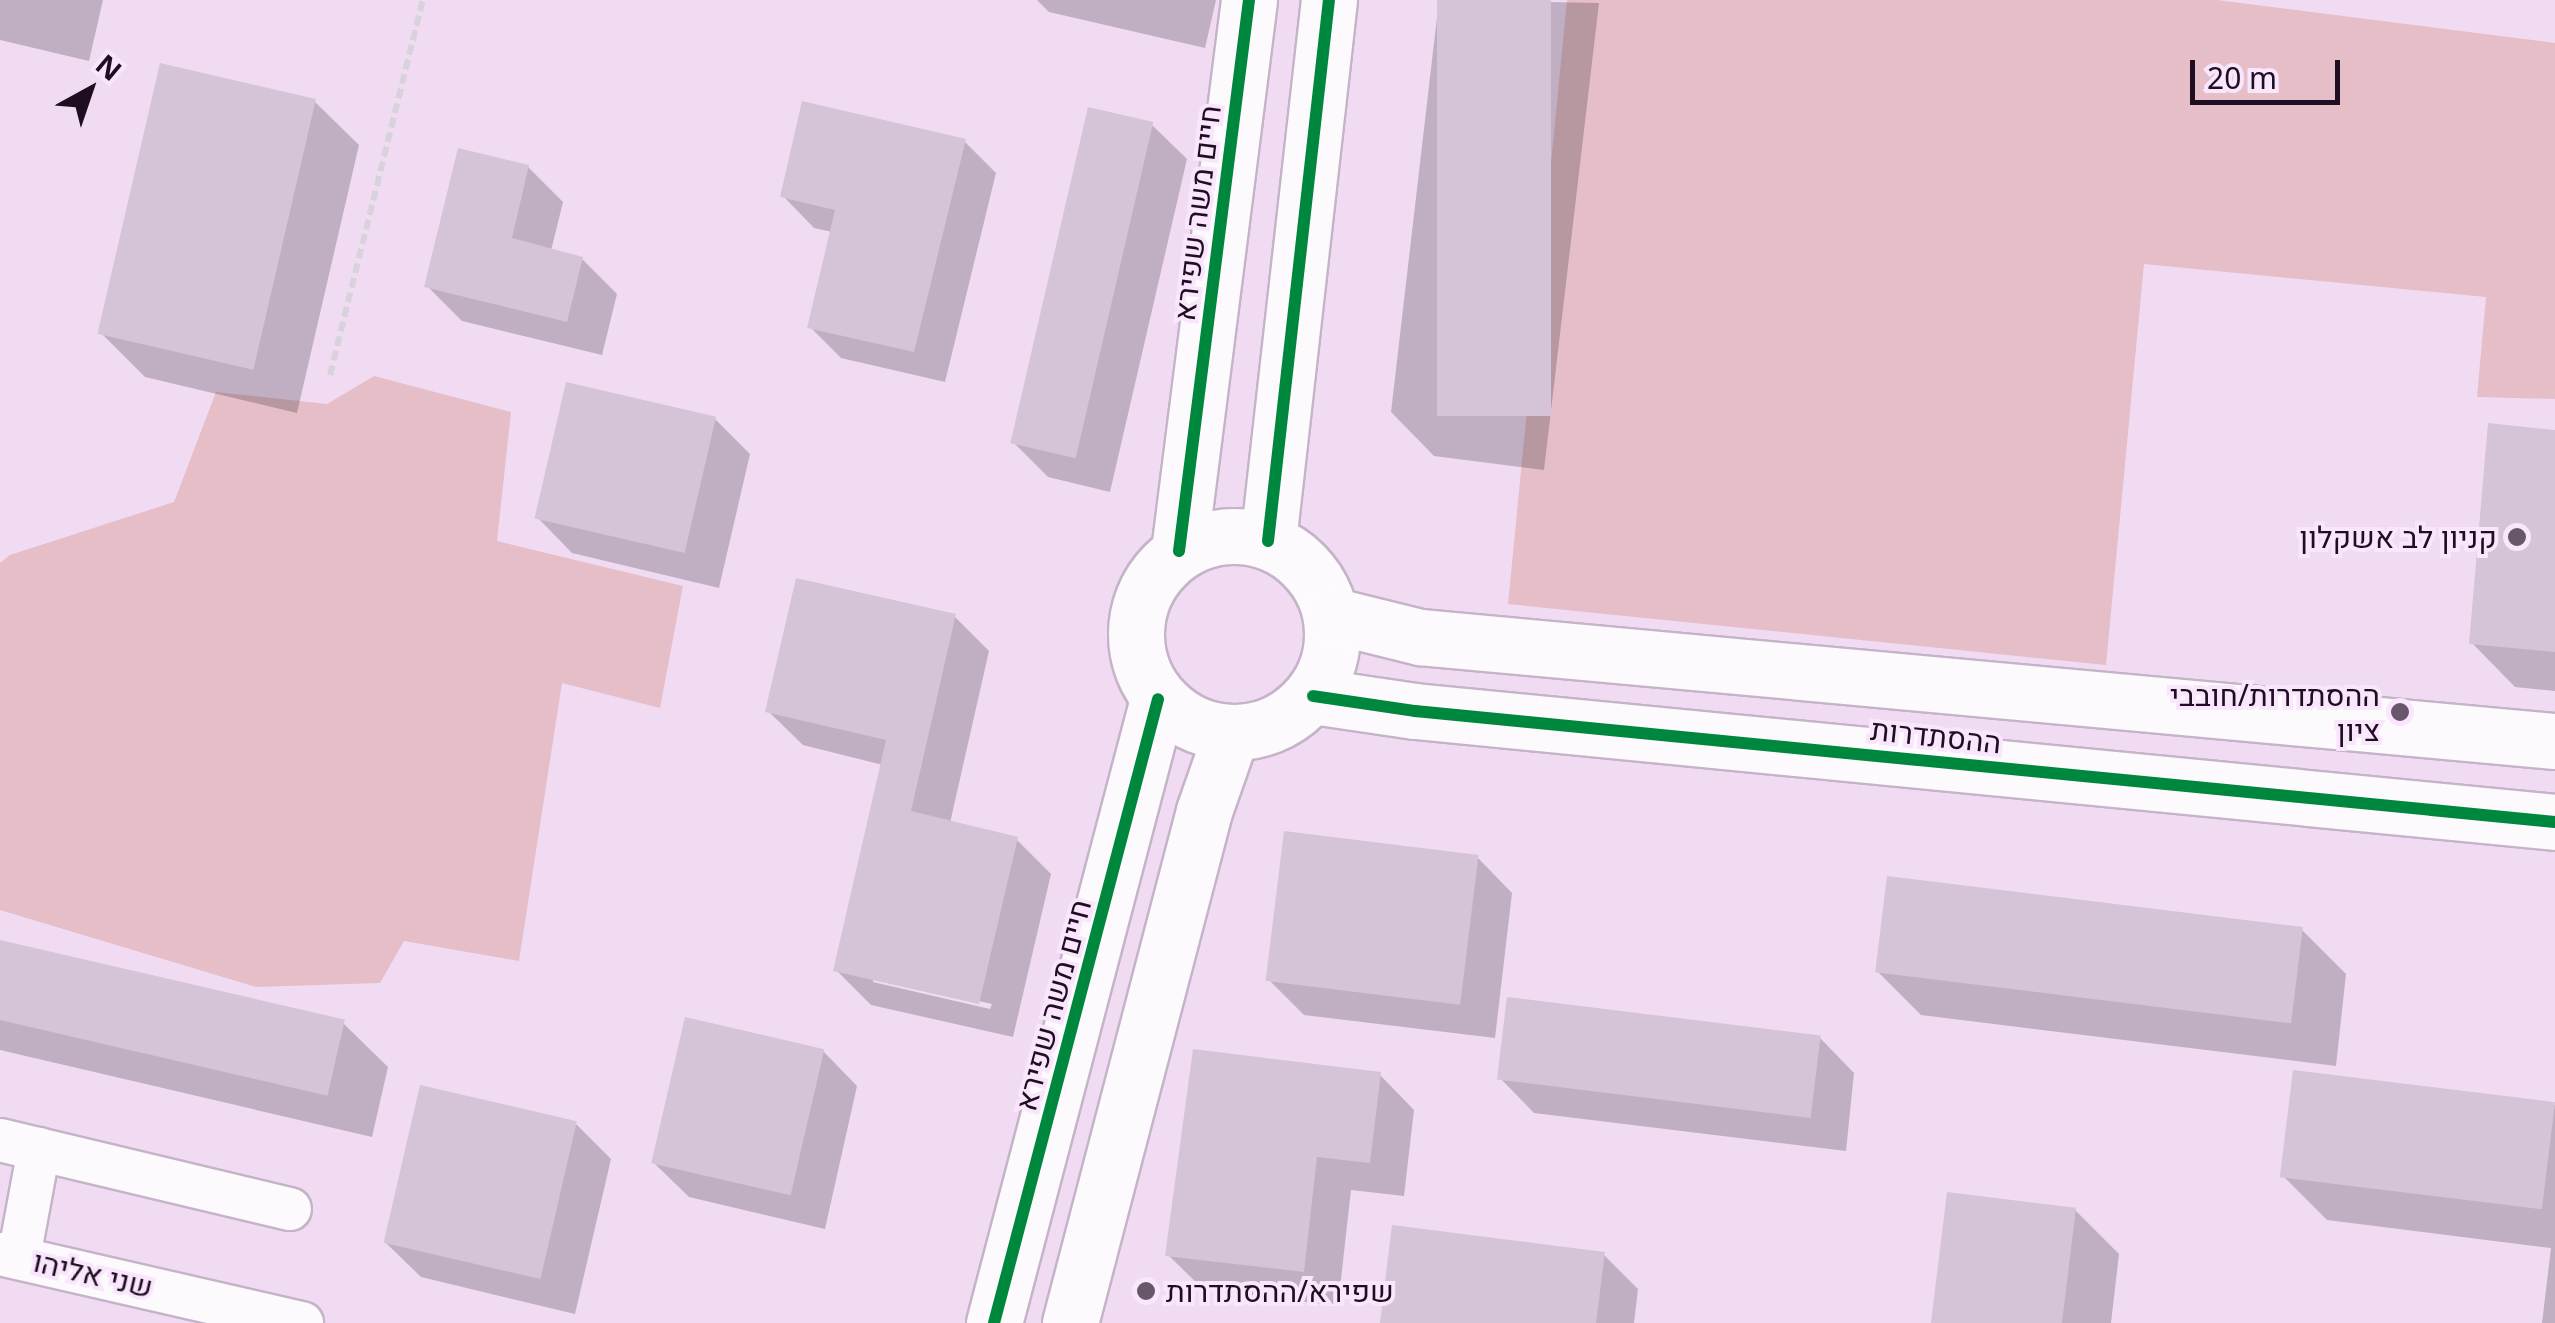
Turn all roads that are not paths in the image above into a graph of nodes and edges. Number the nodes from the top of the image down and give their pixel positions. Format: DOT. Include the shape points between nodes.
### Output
graph roads {
  1 [pos="1249,0"];
  2 [pos="1329,0"];
  3 [pos="1268,541"];
  4 [pos="1179,551"];
  5 [pos="1331,615"];
  6 [pos="1312,696"];
  7 [pos="1158,699"];
  8 [pos="1231,734"];
  9 [pos="2555,742"];
  10 [pos="2555,822"];
  11 [pos="19,1145"];
  12 [pos="290,1209"];
  13 [pos="9,1255"];
  14 [pos="302,1323"];
  15 [pos="994,1323"];
  16 [pos="1070,1323"];
  1 -- 4 [label="street, חיים משה שפירא"];
  2 -- 3 [label="street"];
  3 -- 4 [label="street" via="1238,535"];
  3 -- 5 [label="street" via="1297,558 1319,583"];
  4 -- 7 [label="street" via="1155,574 1139,604 1134,637 1141,670"];
  5 -- 6 [label="street" via="1333,644"];
  5 -- 9 [label="street, ההסתדרות" via="1420,637"];
  6 -- 8 [label="street" via="1262,730"];
  6 -- 10 [label="street, ההסתדרות"];
  7 -- 8 [label="street" via="1204,728"];
  7 -- 15 [label="street, חיים משה שפירא"];
  8 -- 16 [label="street" via="1204,811"];
  11 -- 12 [label="street"];
  11 -- 13 [label="street"];
  13 -- 14 [label="street, שני אליהו"];
}
